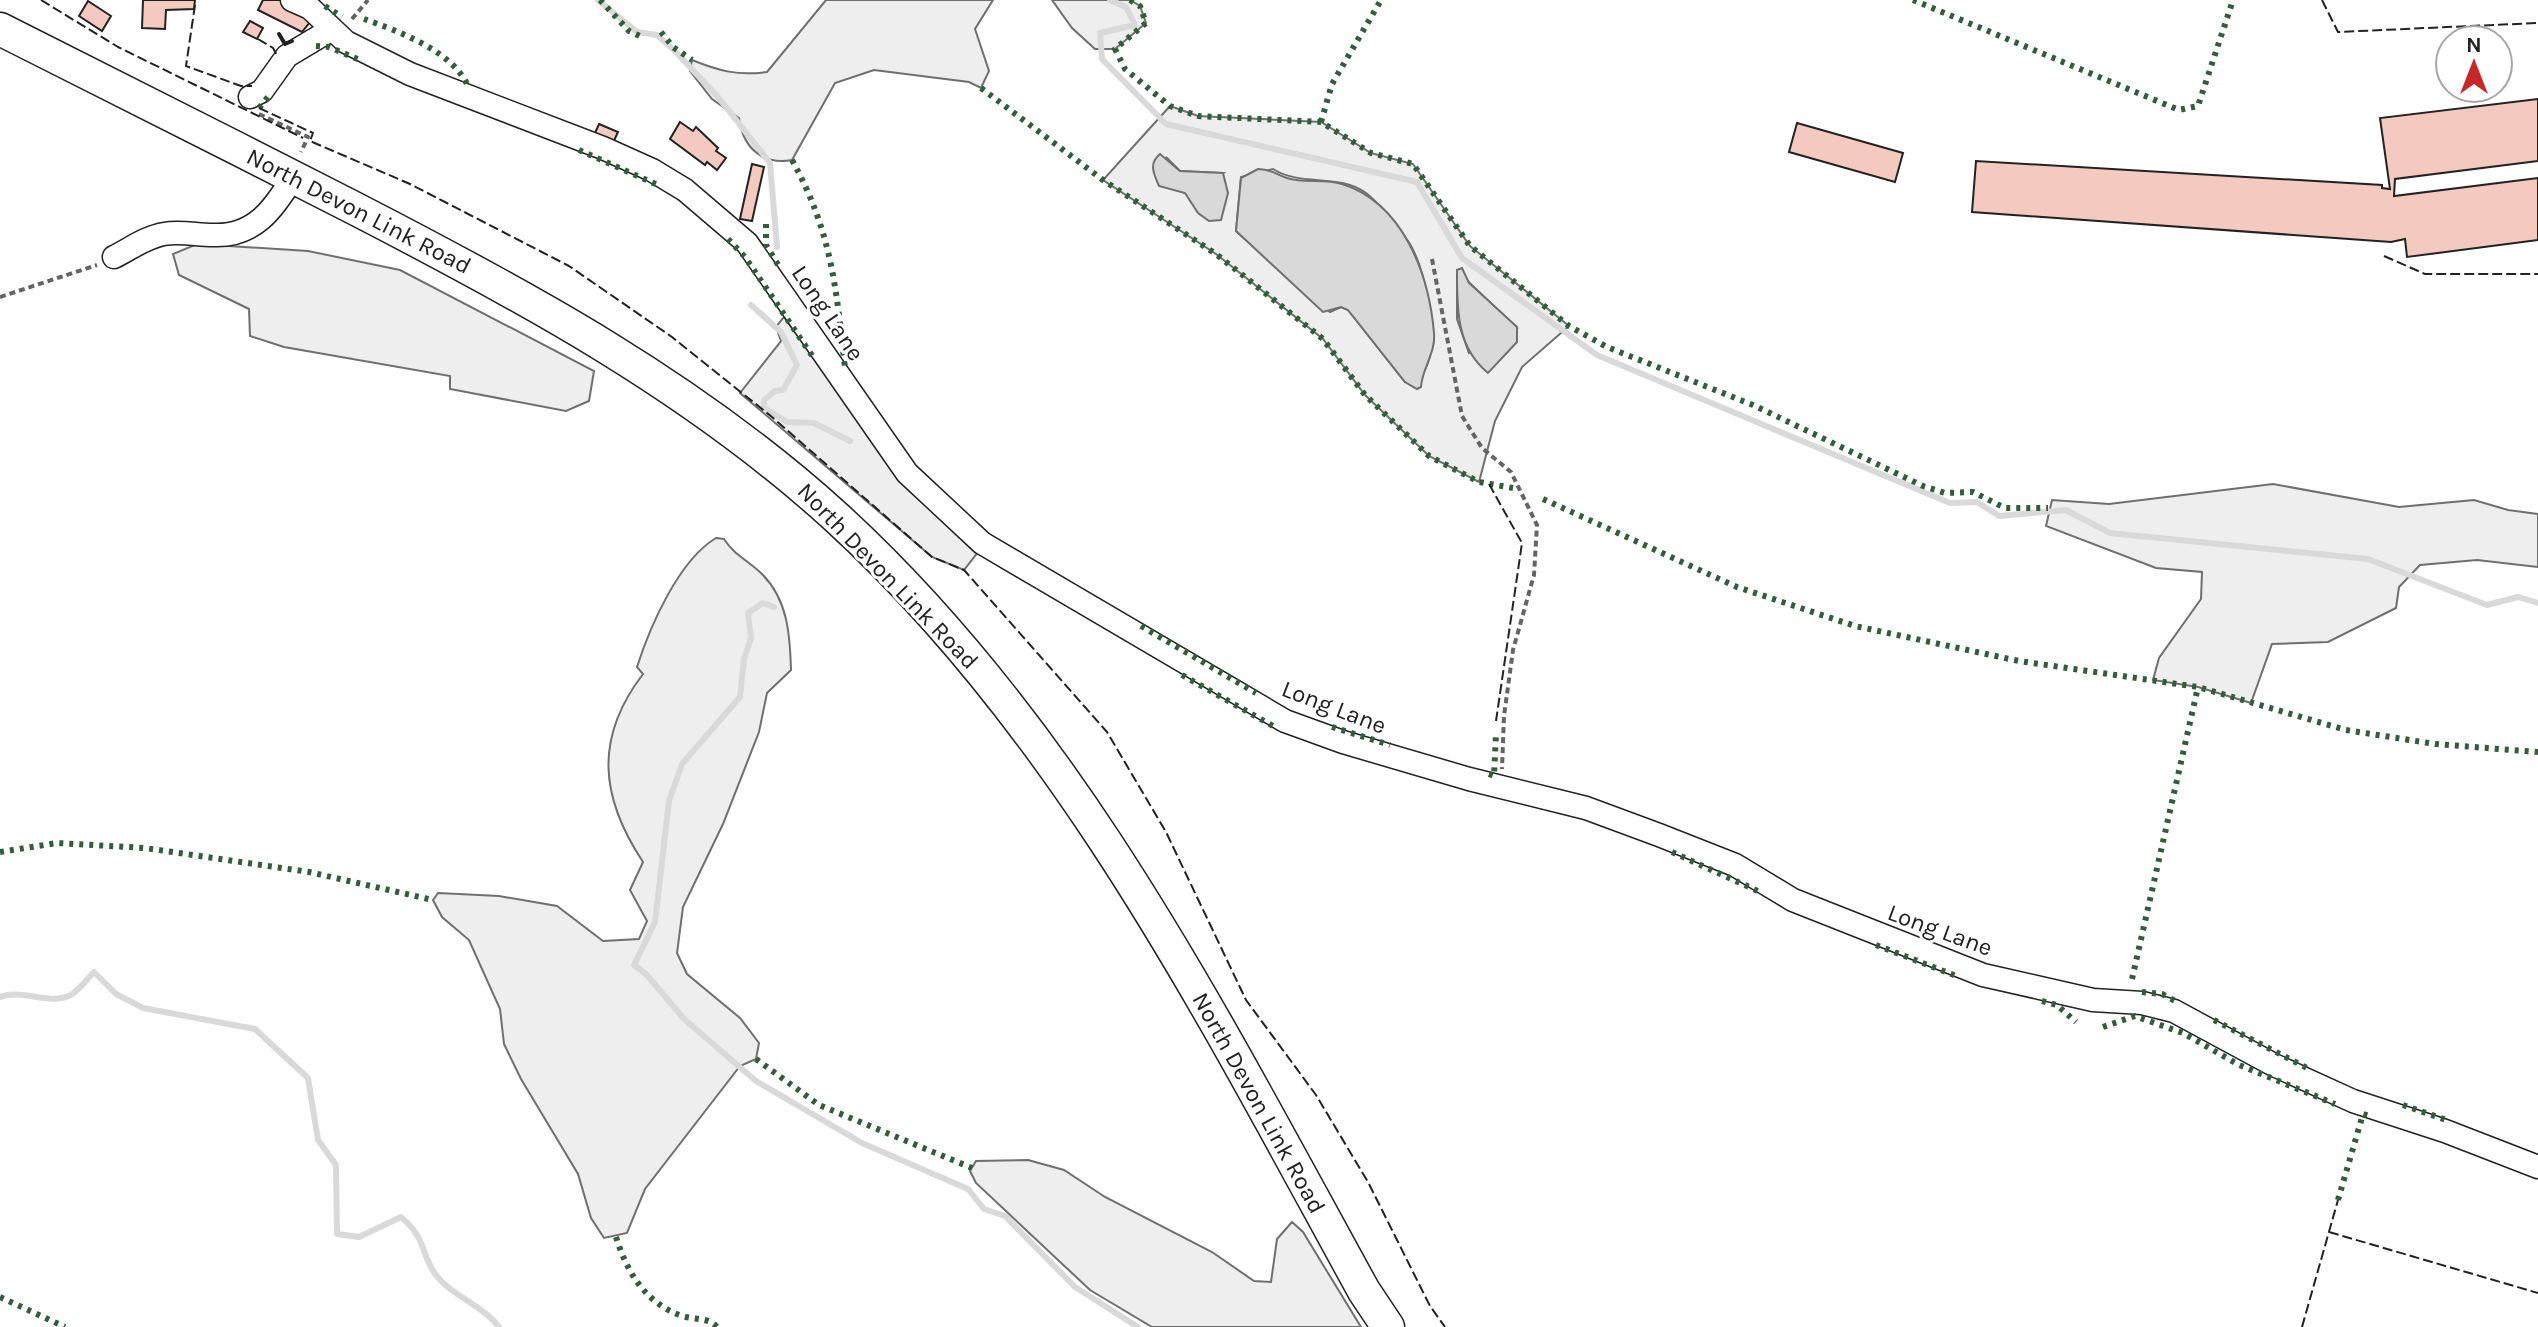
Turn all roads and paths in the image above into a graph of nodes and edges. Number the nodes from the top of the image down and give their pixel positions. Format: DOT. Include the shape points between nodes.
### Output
graph roads {
  1 [pos="292,0"];
  2 [pos="0,29"];
  3 [pos="332,29"];
  4 [pos="250,97"];
  5 [pos="293,177"];
  6 [pos="114,257"];
  7 [pos="1432,259"];
  8 [pos="0,297"];
  9 [pos="1502,787"];
  10 [pos="2538,1167"];
  11 [pos="1388,1327"];
  1 -- 3 [label="street, Long Lane" via="310,8"];
  2 -- 5 [label="highway, North Devon Link Road"];
  3 -- 4 [label="street" via="287,56 262,91"];
  3 -- 9 [label="street, Long Lane" via="346,42 410,74 652,170 719,215 774,277 907,473 982,543 1285,721"];
  4 -- 5 [label="path" via="252,109 265,119 308,137"];
  5 -- 6 [label="street" via="276,205 248,230 231,235 168,233"];
  5 -- 11 [label="highway, North Devon Link Road" via="527,297 674,389 799,485 925,606 1012,708 1104,839 1168,941"];
  6 -- 8 [label="path"];
  7 -- 9 [label="path" via="1462,416 1482,448 1511,472 1537,525 1534,575 1513,650 1504,716"];
  9 -- 10 [label="street, Long Lane" via="1586,808 1659,835 1735,865 1793,900 1983,975 2093,1000 2174,1011 2353,1101"];
}
